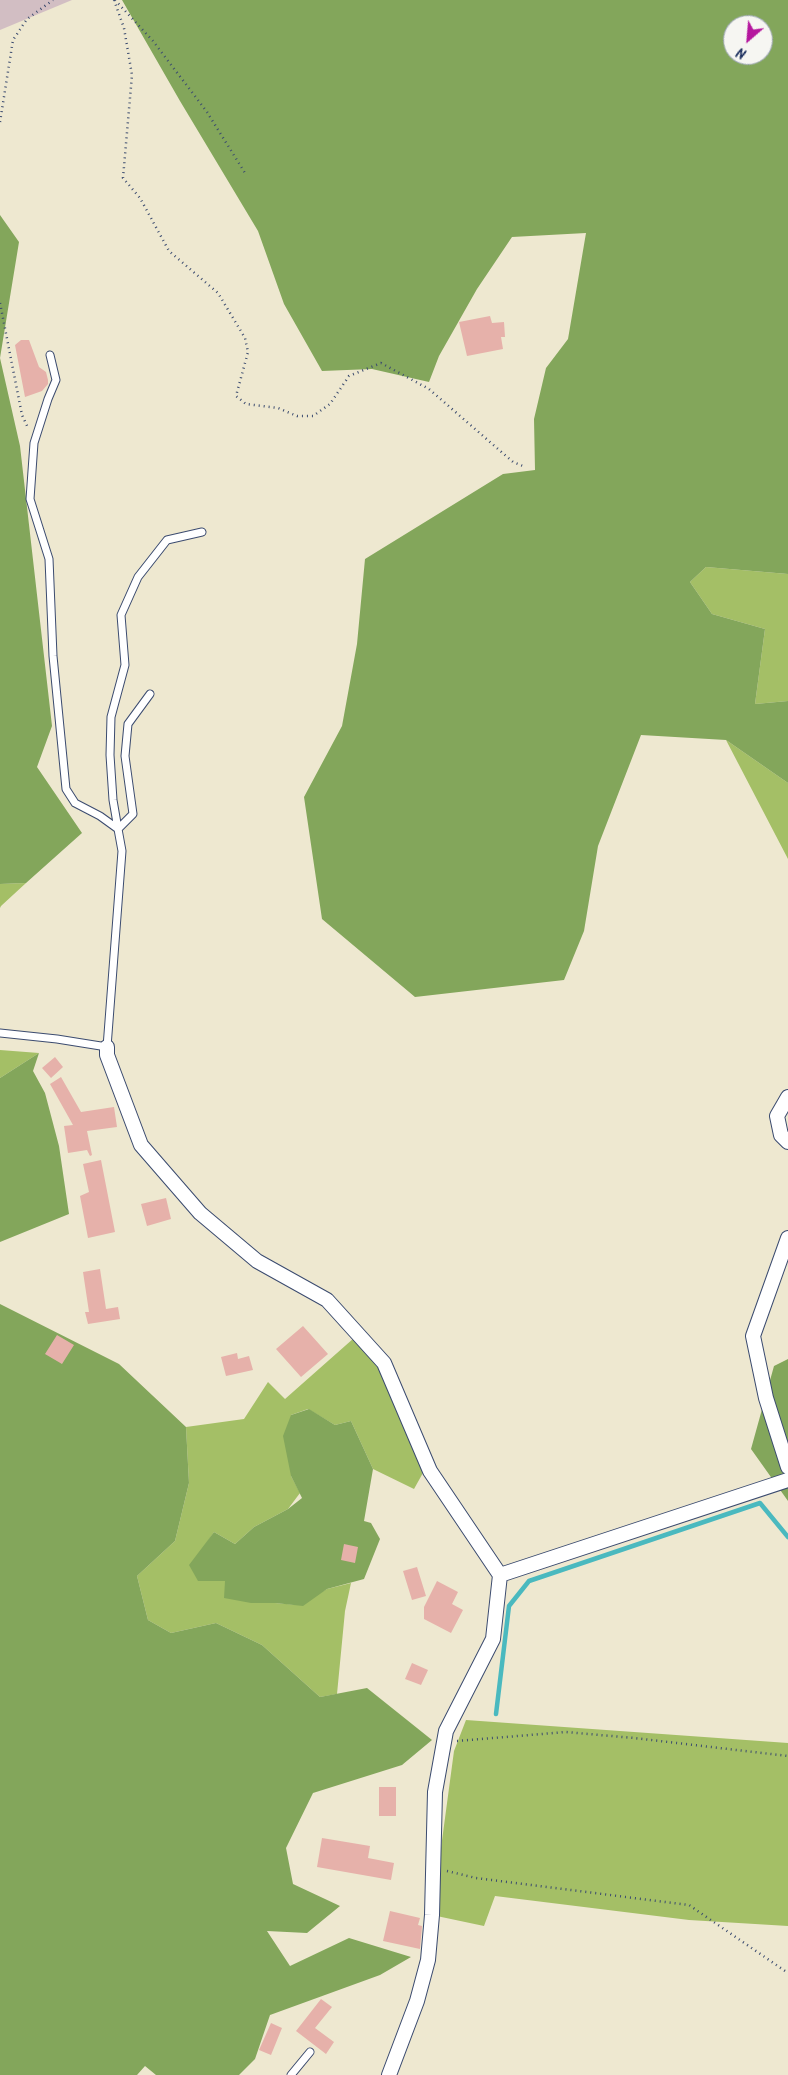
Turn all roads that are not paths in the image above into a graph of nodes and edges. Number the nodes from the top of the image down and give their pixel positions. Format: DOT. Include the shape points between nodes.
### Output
graph roads {
  1 [pos="50,355"];
  2 [pos="202,532"];
  3 [pos="150,694"];
  4 [pos="118,829"];
  5 [pos="0,1033"];
  6 [pos="107,1047"];
  7 [pos="788,1097"];
  8 [pos="788,1142"];
  9 [pos="788,1238"];
  10 [pos="788,1467"];
  11 [pos="788,1480"];
  12 [pos="500,1575"];
  13 [pos="310,2052"];
  14 [pos="291,2075"];
  15 [pos="389,2075"];
  1 -- 4 [label="lane" via="56,380 34,443 30,499 49,559 53,656 66,788 76,803"];
  2 -- 4 [label="lane" via="167,540 138,577 121,615 126,665 111,717 111,764"];
  3 -- 4 [label="lane" via="128,724 125,756 133,814"];
  4 -- 6 [label="lane" via="122,851"];
  5 -- 6 [label="lane"];
  6 -- 12 [label="street" via="107,1055 141,1145 200,1213 257,1261 327,1300 384,1363 430,1471"];
  7 -- 8 [label="street" via="777,1116 781,1135"];
  9 -- 10 [label="street" via="753,1336 766,1398"];
  11 -- 12 [label="street"];
  12 -- 15 [label="street" via="493,1639 443,1742 435,1792 428,1960 417,2002"];
  13 -- 14 [label="lane"];
}
